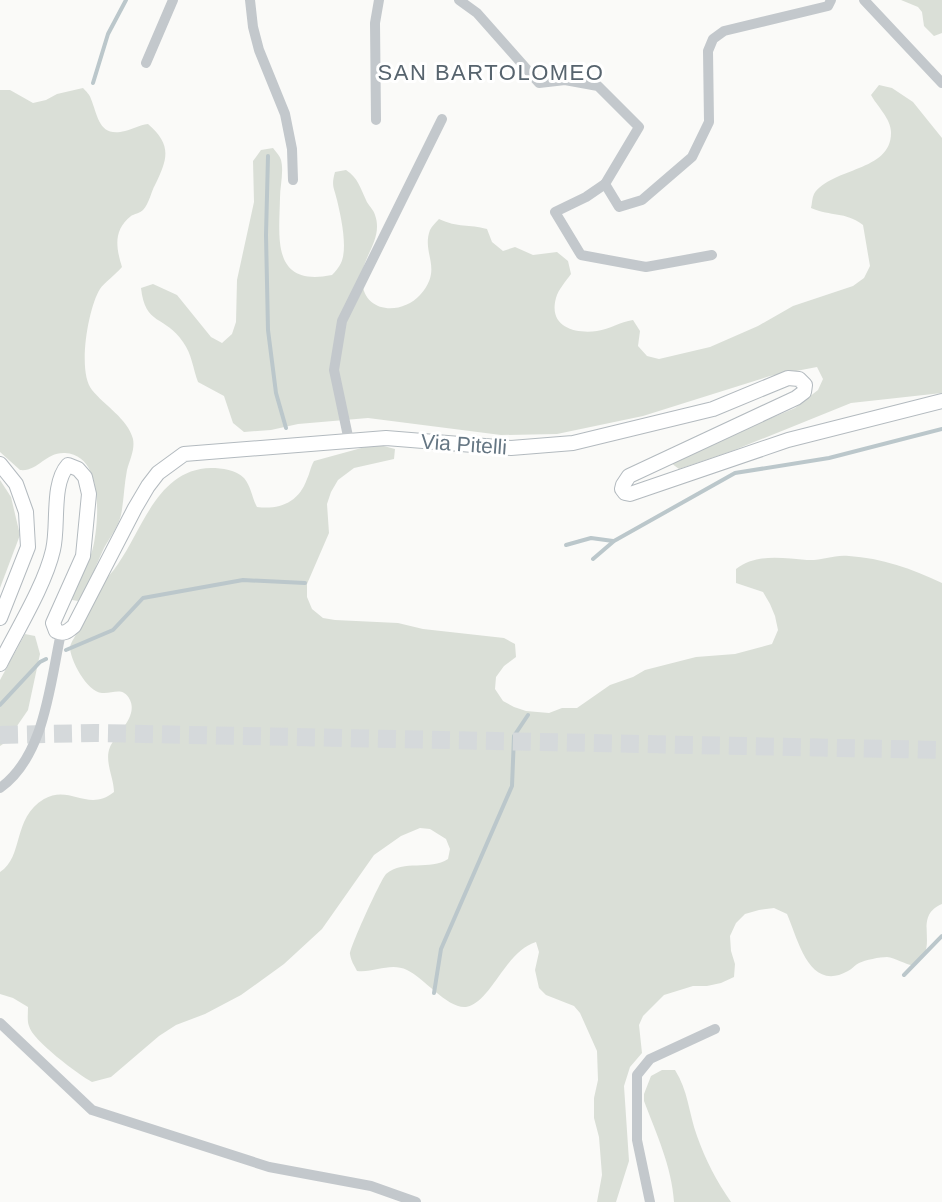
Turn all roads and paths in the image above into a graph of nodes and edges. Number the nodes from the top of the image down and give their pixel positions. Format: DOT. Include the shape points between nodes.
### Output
graph roads {
  1 [pos="173,0"];
  2 [pos="250,0"];
  3 [pos="379,0"];
  4 [pos="459,0"];
  5 [pos="831,0"];
  6 [pos="864,0"];
  7 [pos="146,63"];
  8 [pos="942,83"];
  9 [pos="442,119"];
  10 [pos="376,120"];
  11 [pos="293,180"];
  12 [pos="605,184"];
  13 [pos="712,255"];
  14 [pos="942,400"];
  15 [pos="349,441"];
  16 [pos="0,464"];
  17 [pos="0,618"];
  18 [pos="61,633"];
  19 [pos="0,663"];
  20 [pos="0,788"];
  21 [pos="0,1023"];
  22 [pos="715,1029"];
  23 [pos="416,1202"];
  24 [pos="650,1202"];
  1 -- 7 [label="street"];
  2 -- 11 [label="street" via="259,50 285,114"];
  3 -- 10 [label="street" via="375,23"];
  4 -- 12 [label="street" via="477,13 539,83 565,80 598,86 639,127"];
  5 -- 12 [label="street" via="828,6 724,31 713,39 708,51 709,122 692,157 642,200 619,207"];
  6 -- 8 [label="street"];
  9 -- 15 [label="street" via="342,321 334,370"];
  12 -- 13 [label="street" via="555,212 581,255 646,267"];
  14 -- 15 [label="street, Via Pitelli" via="788,440 630,494 622,489 629,476 796,398 804,392 805,385 799,379 788,378 713,408 573,443 511,448 386,438"];
  15 -- 18 [label="street, Via Pitelli" via="184,454 158,473 148,486 74,626"];
  16 -- 17 [label="street" via="16,484 26,512 28,547"];
  18 -- 19 [label="street" via="53,623 83,556 89,494 85,477 71,465 59,479 56,530 48,568"];
  18 -- 20 [label="street" via="41,726 29,756"];
  21 -- 23 [label="street" via="92,1110 269,1167 371,1186"];
  22 -- 24 [label="street" via="650,1059 636,1075 637,1140"];
}
